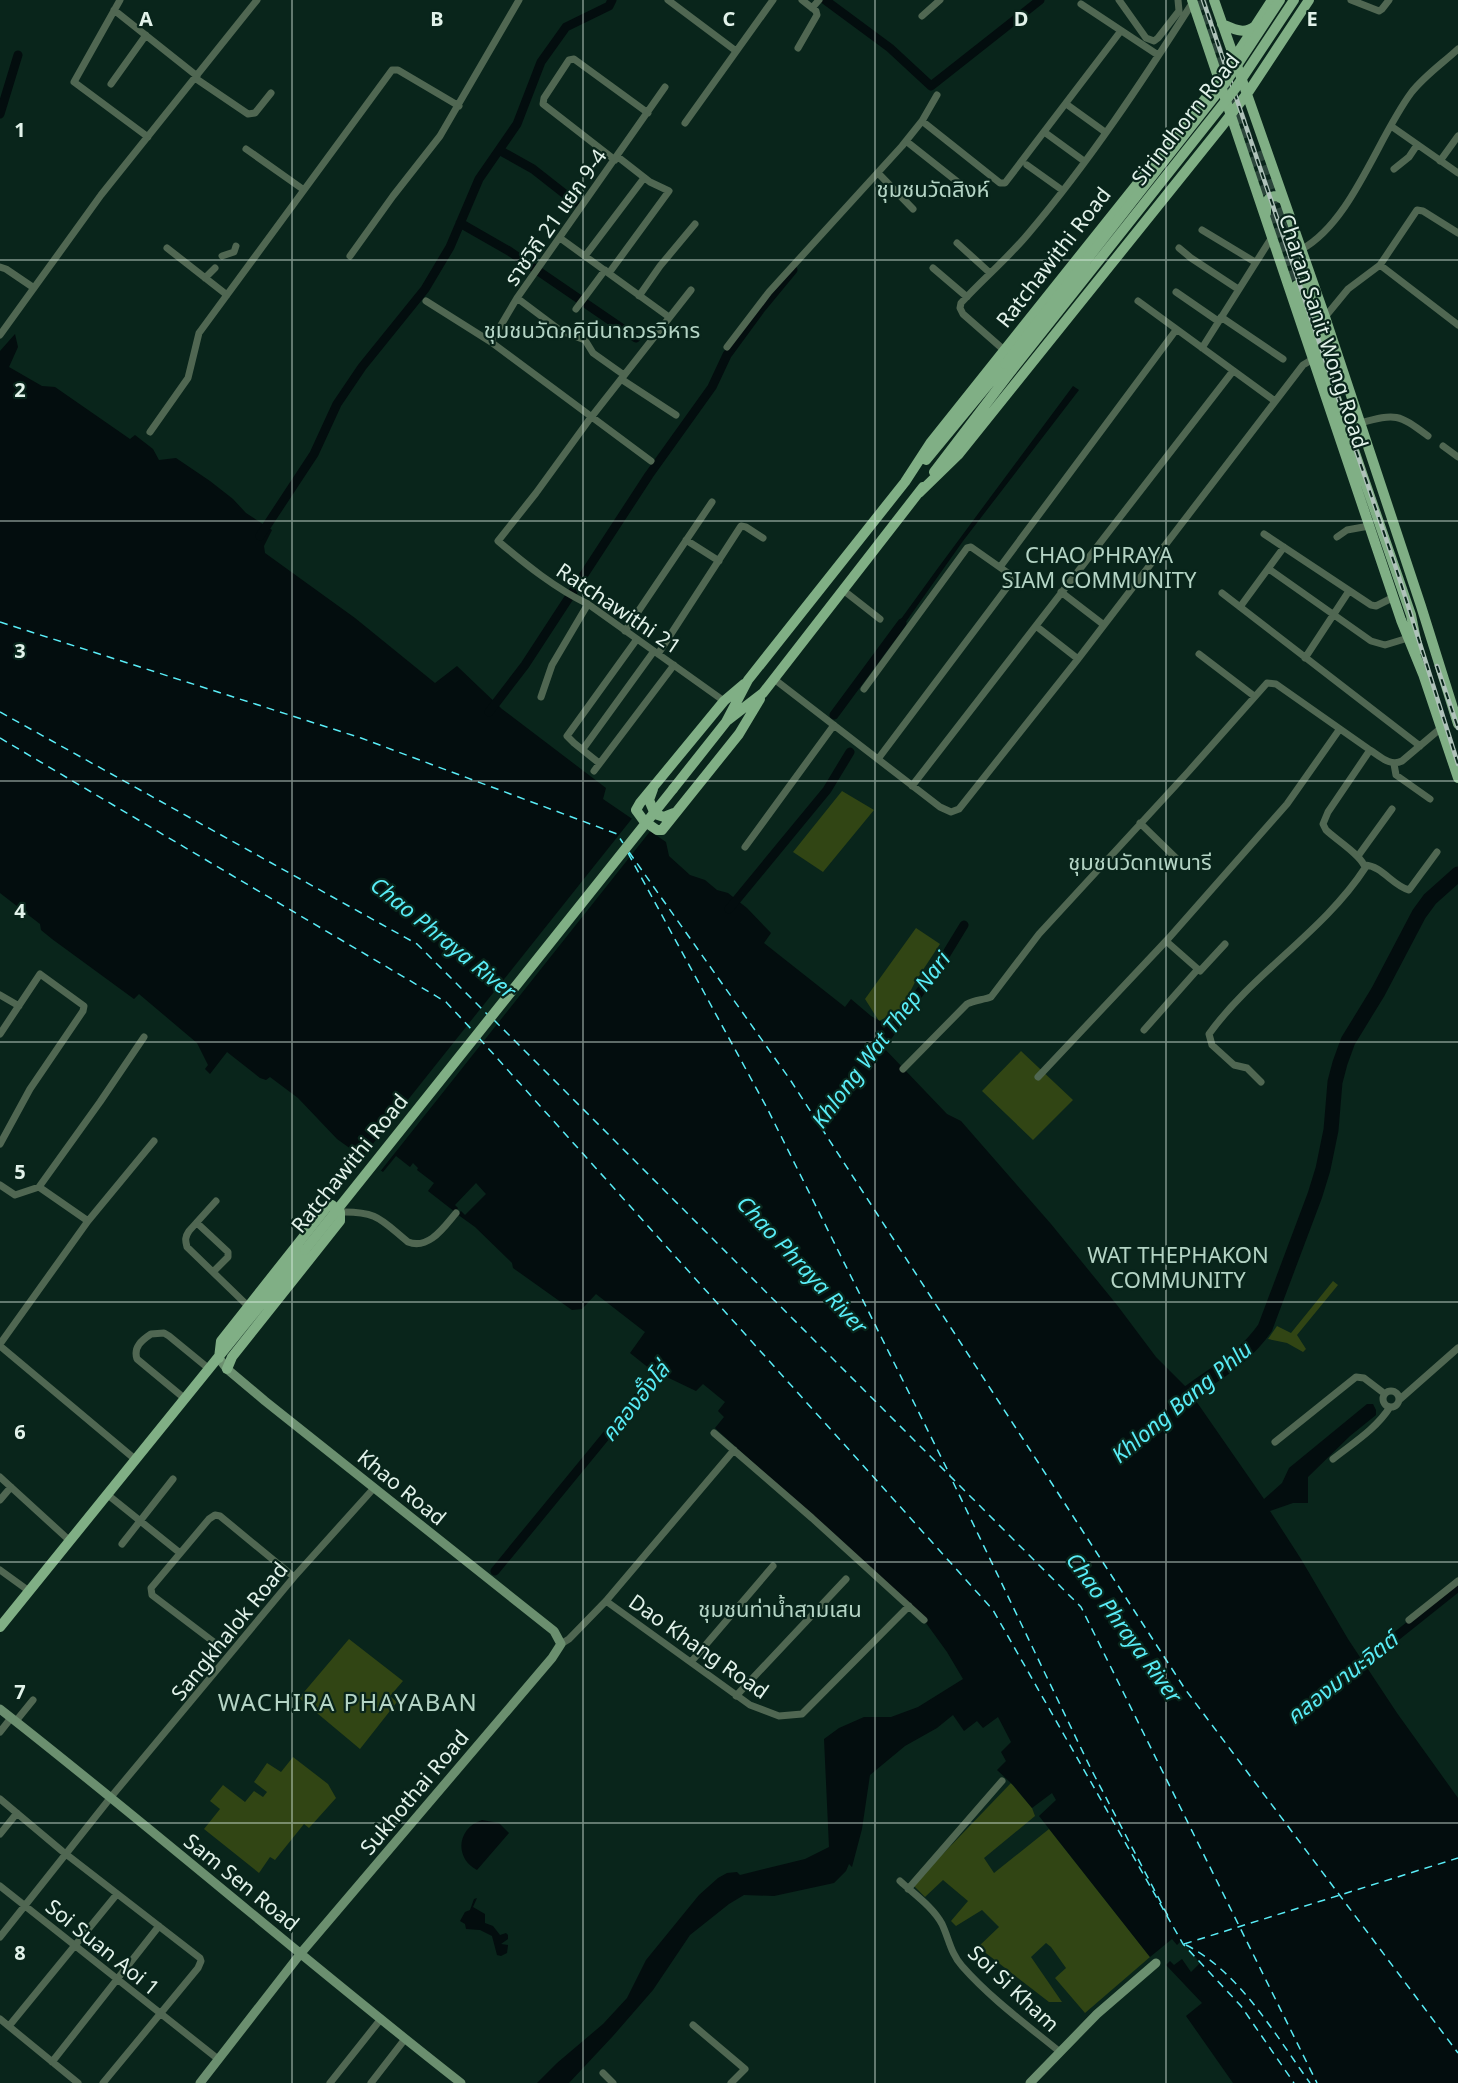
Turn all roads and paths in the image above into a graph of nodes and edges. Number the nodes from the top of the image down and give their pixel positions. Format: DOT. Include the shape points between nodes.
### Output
graph roads {
  1 [pos="120,0"];
  2 [pos="257,0"];
  3 [pos="519,0"];
  4 [pos="668,0"];
  5 [pos="773,0"];
  6 [pos="802,0"];
  7 [pos="940,0"];
  8 [pos="1119,0"];
  9 [pos="1179,0"];
  10 [pos="1214,0"];
  11 [pos="1272,0"];
  12 [pos="1280,0"];
  13 [pos="1294,0"];
  14 [pos="1309,0"];
  15 [pos="1351,0"];
  16 [pos="1389,0"];
  17 [pos="1192,1"];
  18 [pos="816,3"];
  19 [pos="1081,4"];
  20 [pos="114,10"];
  21 [pos="922,16"];
  22 [pos="1260,18"];
  23 [pos="1222,24"];
  24 [pos="1120,32"];
  25 [pos="146,35"];
  26 [pos="798,48"];
  27 [pos="1458,49"];
  28 [pos="736,51"];
  29 [pos="1158,55"];
  30 [pos="1235,58"];
  31 [pos="196,77"];
  32 [pos="1220,80"];
  33 [pos="111,84"];
  34 [pos="665,87"];
  35 [pos="271,93"];
  36 [pos="937,95"];
  37 [pos="1246,95"];
  38 [pos="459,106"];
  39 [pos="1069,106"];
  40 [pos="648,113"];
  41 [pos="1231,115"];
  42 [pos="922,121"];
  43 [pos="685,123"];
  44 [pos="1391,126"];
  45 [pos="1105,132"];
  46 [pos="1047,134"];
  47 [pos="1458,136"];
  48 [pos="148,137"];
  49 [pos="906,141"];
  50 [pos="1417,145"];
  51 [pos="246,149"];
  52 [pos="617,158"];
  53 [pos="1084,161"];
  54 [pos="1440,161"];
  55 [pos="1026,165"];
  56 [pos="1394,169"];
  57 [pos="878,173"];
  58 [pos="1458,173"];
  59 [pos="644,178"];
  60 [pos="964,187"];
  61 [pos="304,190"];
  62 [pos="1062,190"];
  63 [pos="1284,200"];
  64 [pos="913,209"];
  65 [pos="1266,217"];
  66 [pos="695,224"];
  67 [pos="1202,230"];
  68 [pos="1458,233"];
  69 [pos="1272,237"];
  70 [pos="560,238"];
  71 [pos="957,243"];
  72 [pos="236,246"];
  73 [pos="167,248"];
  74 [pos="1179,248"];
  75 [pos="1302,249"];
  76 [pos="222,256"];
  77 [pos="350,256"];
  78 [pos="585,256"];
  79 [pos="1255,262"];
  80 [pos="1380,265"];
  81 [pos="0,267"];
  82 [pos="214,268"];
  83 [pos="933,268"];
  84 [pos="607,271"];
  85 [pos="990,273"];
  86 [pos="205,278"];
  87 [pos="34,288"];
  88 [pos="1238,289"];
  89 [pos="691,290"];
  90 [pos="1176,292"];
  91 [pos="227,295"];
  92 [pos="639,296"];
  93 [pos="967,297"];
  94 [pos="517,298"];
  95 [pos="426,301"];
  96 [pos="1138,301"];
  97 [pos="576,309"];
  98 [pos="669,317"];
  99 [pos="1325,317"];
  100 [pos="1220,319"];
  101 [pos="1458,325"];
  102 [pos="1176,330"];
  103 [pos="0,335"];
  104 [pos="491,342"];
  105 [pos="727,347"];
  106 [pos="1202,348"];
  107 [pos="1004,350"];
  108 [pos="1283,359"];
  109 [pos="1313,359"];
  110 [pos="1008,367"];
  111 [pos="1233,371"];
  112 [pos="623,377"];
  113 [pos="1275,401"];
  114 [pos="676,415"];
  115 [pos="592,417"];
  116 [pos="1360,423"];
  117 [pos="150,432"];
  118 [pos="1428,436"];
  119 [pos="1443,446"];
  120 [pos="1458,457"];
  121 [pos="651,461"];
  122 [pos="905,482"];
  123 [pos="920,493"];
  124 [pos="712,502"];
  125 [pos="1369,526"];
  126 [pos="1264,534"];
  127 [pos="1337,537"];
  128 [pos="763,538"];
  129 [pos="686,540"];
  130 [pos="1284,547"];
  131 [pos="719,561"];
  132 [pos="1000,567"];
  133 [pos="1269,569"];
  134 [pos="843,591"];
  135 [pos="1349,591"];
  136 [pos="1061,592"];
  137 [pos="1222,593"];
  138 [pos="1394,597"];
  139 [pos="588,604"];
  140 [pos="1240,608"];
  141 [pos="1332,615"];
  142 [pos="880,619"];
  143 [pos="1104,625"];
  144 [pos="1036,626"];
  145 [pos="625,631"];
  146 [pos="1408,638"];
  147 [pos="638,639"];
  148 [pos="656,653"];
  149 [pos="1199,654"];
  150 [pos="1078,658"];
  151 [pos="1305,658"];
  152 [pos="674,665"];
  153 [pos="1439,668"];
  154 [pos="1423,674"];
  155 [pos="774,679"];
  156 [pos="748,680"];
  157 [pos="864,689"];
  158 [pos="764,693"];
  159 [pos="1254,696"];
  160 [pos="541,697"];
  161 [pos="724,701"];
  162 [pos="726,722"];
  163 [pos="1458,723"];
  164 [pos="834,725"];
  165 [pos="1441,728"];
  166 [pos="1340,730"];
  167 [pos="1420,746"];
  168 [pos="583,749"];
  169 [pos="1370,750"];
  170 [pos="878,759"];
  171 [pos="599,763"];
  172 [pos="1394,764"];
  173 [pos="594,771"];
  174 [pos="1458,778"];
  175 [pos="912,786"];
  176 [pos="1430,799"];
  177 [pos="1392,809"];
  178 [pos="1140,823"];
  179 [pos="745,847"];
  180 [pos="1437,852"];
  181 [pos="1359,856"];
  182 [pos="1179,861"];
  183 [pos="1365,866"];
  184 [pos="1166,941"];
  185 [pos="1225,944"];
  186 [pos="1198,969"];
  187 [pos="0,995"];
  188 [pos="19,1006"];
  189 [pos="1144,1030"];
  190 [pos="0,1034"];
  191 [pos="144,1037"];
  192 [pos="903,1069"];
  193 [pos="1038,1077"];
  194 [pos="1261,1082"];
  195 [pos="153,1141"];
  196 [pos="0,1144"];
  197 [pos="0,1185"];
  198 [pos="39,1187"];
  199 [pos="216,1201"];
  200 [pos="340,1212"];
  201 [pos="456,1213"];
  202 [pos="88,1221"];
  203 [pos="197,1223"];
  204 [pos="214,1271"];
  205 [pos="249,1307"];
  206 [pos="0,1345"];
  207 [pos="1458,1348"];
  208 [pos="219,1358"];
  209 [pos="208,1368"];
  210 [pos="226,1369"];
  211 [pos="1385,1394"];
  212 [pos="184,1398"];
  213 [pos="1399,1400"];
  214 [pos="1390,1407"];
  215 [pos="714,1432"];
  216 [pos="1275,1442"];
  217 [pos="734,1450"];
  218 [pos="1333,1459"];
  219 [pos="135,1460"];
  220 [pos="0,1477"];
  221 [pos="173,1479"];
  222 [pos="11,1487"];
  223 [pos="374,1488"];
  224 [pos="108,1495"];
  225 [pos="0,1500"];
  226 [pos="140,1521"];
  227 [pos="70,1541"];
  228 [pos="122,1544"];
  229 [pos="180,1553"];
  230 [pos="773,1566"];
  231 [pos="0,1569"];
  232 [pos="294,1577"];
  233 [pos="846,1579"];
  234 [pos="1458,1581"];
  235 [pos="29,1591"];
  236 [pos="606,1600"];
  237 [pos="909,1606"];
  238 [pos="924,1620"];
  239 [pos="1409,1620"];
  240 [pos="0,1627"];
  241 [pos="561,1644"];
  242 [pos="219,1646"];
  243 [pos="690,1662"];
  244 [pos="736,1695"];
  245 [pos="33,1700"];
  246 [pos="0,1709"];
  247 [pos="13,1719"];
  248 [pos="0,1732"];
  249 [pos="1002,1780"];
  250 [pos="111,1797"];
  251 [pos="0,1800"];
  252 [pos="17,1813"];
  253 [pos="0,1834"];
  254 [pos="66,1854"];
  255 [pos="900,1881"];
  256 [pos="0,1886"];
  257 [pos="908,1889"];
  258 [pos="117,1894"];
  259 [pos="25,1906"];
  260 [pos="159,1926"];
  261 [pos="0,1937"];
  262 [pos="74,1946"];
  263 [pos="301,1953"];
  264 [pos="1156,1963"];
  265 [pos="116,1979"];
  266 [pos="160,2014"];
  267 [pos="0,2019"];
  268 [pos="380,2020"];
  269 [pos="693,2025"];
  270 [pos="9,2026"];
  271 [pos="405,2039"];
  272 [pos="1060,2052"];
  273 [pos="218,2060"];
  274 [pos="52,2062"];
  275 [pos="603,2073"];
  276 [pos="78,2083"];
  277 [pos="103,2083"];
  278 [pos="200,2083"];
  279 [pos="330,2083"];
  280 [pos="371,2083"];
  281 [pos="461,2083"];
  282 [pos="613,2083"];
  283 [pos="731,2083"];
  284 [pos="1030,2083"];
  1 -- 20 [label="street"];
  2 -- 31 [label="street"];
  3 -- 38 [label="street"];
  4 -- 28 [label="street"];
  5 -- 28 [label="street"];
  6 -- 18 [label="street"];
  7 -- 21 [label="street"];
  8 -- 9 [label="street" via="1146,38 1154,41 1179,11"];
  10 -- 23 [label="main road, Charan Sanit Wong Road"];
  11 -- 22 [label="main road, Sirindhorn Road"];
  12 -- 110 [label="main road, Sirindhorn Road, bridge" via="1226,82"];
  13 -- 110 [label="main road, Sirindhorn Road, bridge" via="1235,89"];
  14 -- 37 [label="main road, Sirindhorn Road"];
  15 -- 16 [label="street" via="1379,11"];
  17 -- 29 [label="street"];
  17 -- 32 [label="main road, Charan Sanit Wong Road"];
  18 -- 26 [label="street" via="815,21"];
  19 -- 24 [label="street"];
  20 -- 25 [label="street"];
  20 -- 48 [label="street" via="74,82"];
  22 -- 23 [label="main road" via="1245,31"];
  22 -- 30 [label="main road, Sirindhorn Road"];
  23 -- 30 [label="main road, Charan Sanit Wong Road"];
  24 -- 29 [label="street"];
  24 -- 42 [label="street" via="1005,183"];
  25 -- 31 [label="street"];
  25 -- 33 [label="street"];
  27 -- 44 [label="street" via="1412,92"];
  28 -- 43 [label="street"];
  29 -- 45 [label="street"];
  30 -- 32 [label="main road, Ratchawithi Road"];
  30 -- 37 [label="main road, Charan Sanit Wong Road"];
  31 -- 35 [label="street" via="248,114 255,113"];
  31 -- 48 [label="street"];
  32 -- 41 [label="main road, Charan Sanit Wong Road"];
  32 -- 107 [label="main road, Ratchawithi Road"];
  34 -- 40 [label="street, ราชวิถี 21 แยก 9-4"];
  36 -- 42 [label="street"];
  37 -- 41 [label="main road, Sirindhorn Road"];
  37 -- 63 [label="main road, Charan Sanit Wong Road"];
  38 -- 61 [label="street" via="392,70"];
  38 -- 77 [label="street"];
  39 -- 45 [label="street"];
  40 -- 52 [label="street, ราชวิถี 21 แยก 9-4"];
  40 -- 52 [label="street" via="574,59 569,60 544,98 544,105"];
  41 -- 65 [label="main road, Charan Sanit Wong Road"];
  41 -- 123 [label="main road, Ratchawithi Road" via="958,455"];
  42 -- 49 [label="street"];
  44 -- 50 [label="street"];
  44 -- 75 [label="street" via="1334,222"];
  45 -- 53 [label="street"];
  46 -- 53 [label="street"];
  47 -- 54 [label="street"];
  48 -- 87 [label="street"];
  49 -- 57 [label="street"];
  49 -- 60 [label="street"];
  50 -- 54 [label="street"];
  50 -- 56 [label="street"];
  51 -- 61 [label="street"];
  52 -- 59 [label="street"];
  52 -- 70 [label="street, ราชวิถี 21 แยก 9-4"];
  53 -- 62 [label="street"];
  54 -- 58 [label="street"];
  55 -- 62 [label="street"];
  57 -- 64 [label="street"];
  57 -- 105 [label="street" via="769,292"];
  59 -- 78 [label="street"];
  59 -- 84 [label="street" via="669,192"];
  61 -- 91 [label="street"];
  62 -- 85 [label="street"];
  63 -- 65 [label="main road" via="1270,197"];
  63 -- 75 [label="main road, Charan Sanit Wong Road"];
  65 -- 69 [label="main road, Charan Sanit Wong Road"];
  66 -- 92 [label="street"];
  67 -- 79 [label="street"];
  68 -- 80 [label="street" via="1417,210"];
  69 -- 79 [label="street"];
  69 -- 109 [label="main road, Charan Sanit Wong Road"];
  70 -- 78 [label="street"];
  70 -- 94 [label="street, ราชวิถี 21 แยก 9-4"];
  71 -- 85 [label="street"];
  72 -- 76 [label="street" via="234,252"];
  73 -- 86 [label="street"];
  74 -- 88 [label="street"];
  75 -- 99 [label="main road, Charan Sanit Wong Road"];
  78 -- 84 [label="street"];
  79 -- 88 [label="street"];
  80 -- 99 [label="street" via="1348,289"];
  80 -- 101 [label="street"];
  81 -- 87 [label="street"];
  82 -- 86 [label="street"];
  83 -- 93 [label="street"];
  84 -- 92 [label="street"];
  84 -- 97 [label="street"];
  85 -- 93 [label="street"];
  86 -- 91 [label="street"];
  87 -- 103 [label="street"];
  88 -- 100 [label="street"];
  89 -- 98 [label="street"];
  90 -- 100 [label="street"];
  91 -- 117 [label="street" via="196,338 188,378"];
  92 -- 98 [label="street"];
  93 -- 107 [label="street" via="960,311"];
  94 -- 104 [label="street, ราชวิถี 21 แยก 9-4"];
  94 -- 112 [label="street" via="561,331 585,340 593,353"];
  95 -- 104 [label="street"];
  96 -- 102 [label="street"];
  98 -- 112 [label="street"];
  99 -- 116 [label="main road, Charan Sanit Wong Road"];
  100 -- 106 [label="street"];
  100 -- 108 [label="street"];
  102 -- 106 [label="street"];
  102 -- 132 [label="street"];
  104 -- 115 [label="street"];
  106 -- 111 [label="street"];
  107 -- 122 [label="main road, Ratchawithi Road" via="931,442"];
  109 -- 113 [label="street" via="1303,365"];
  109 -- 125 [label="main road, Charan Sanit Wong Road"];
  110 -- 122 [label="main road, Ratchawithi Road"];
  110 -- 123 [label="main road, Ratchawithi Road"];
  111 -- 113 [label="street"];
  111 -- 136 [label="street"];
  112 -- 114 [label="street"];
  112 -- 115 [label="street"];
  113 -- 143 [label="street"];
  115 -- 121 [label="street"];
  115 -- 139 [label="street, Ratchawithi 21" via="498,541"];
  116 -- 118 [label="street" via="1394,416"];
  116 -- 153 [label="main road, Charan Sanit Wong Road"];
  119 -- 120 [label="street"];
  122 -- 156 [label="main road, Ratchawithi Road"];
  123 -- 134 [label="main road, Ratchawithi Road"];
  124 -- 129 [label="street"];
  125 -- 127 [label="street" via="1347,530"];
  125 -- 138 [label="main road, Charan Sanit Wong Road"];
  126 -- 130 [label="street"];
  128 -- 131 [label="street" via="741,526"];
  129 -- 131 [label="street"];
  129 -- 145 [label="street"];
  130 -- 133 [label="street"];
  130 -- 135 [label="street"];
  131 -- 148 [label="street"];
  132 -- 157 [label="street" via="967,548"];
  132 -- 170 [label="street" via="1011,582"];
  133 -- 140 [label="street"];
  133 -- 141 [label="street"];
  134 -- 142 [label="street"];
  134 -- 155 [label="main road, Ratchawithi Road"];
  135 -- 138 [label="street" via="1376,606"];
  135 -- 141 [label="street"];
  136 -- 143 [label="street"];
  136 -- 144 [label="street"];
  137 -- 140 [label="street"];
  138 -- 146 [label="main road, Charan Sanit Wong Road"];
  139 -- 145 [label="street, Ratchawithi 21"];
  139 -- 160 [label="street" via="552,665"];
  140 -- 151 [label="street"];
  141 -- 146 [label="street" via="1379,644"];
  141 -- 151 [label="street"];
  143 -- 150 [label="street"];
  144 -- 150 [label="street"];
  144 -- 175 [label="street"];
  145 -- 147 [label="street, Ratchawithi 21"];
  146 -- 154 [label="main road, Charan Sanit Wong Road"];
  147 -- 148 [label="street, Ratchawithi 21"];
  147 -- 168 [label="street" via="568,734"];
  148 -- 152 [label="street, Ratchawithi 21"];
  148 -- 168 [label="street"];
  149 -- 159 [label="street"];
  150 -- 175 [label="street" via="959,809 951,812 940,807"];
  151 -- 167 [label="street"];
  152 -- 161 [label="street, Ratchawithi 21"];
  152 -- 171 [label="street"];
  153 -- 154 [label="main road, Charan Sanit Wong Road" via="1301,284 1411,615"];
  153 -- 163 [label="main road, Charan Sanit Wong Road"];
  154 -- 165 [label="main road, Charan Sanit Wong Road"];
  155 -- 158 [label="main road, Ratchawithi Road"];
  155 -- 164 [label="street"];
  156 -- 161 [label="main road"];
  156 -- 162 [label="main road, Ratchawithi Road"];
  158 -- 161 [label="main road" via="739,734 662,830 657,830 636,810"];
  158 -- 162 [label="main road, Ratchawithi Road"];
  159 -- 166 [label="street" via="1267,682 1276,684"];
  159 -- 178 [label="street"];
  162 -- 208 [label="main road, Ratchawithi Road, bridge"];
  164 -- 170 [label="street"];
  164 -- 179 [label="street"];
  165 -- 167 [label="street"];
  165 -- 174 [label="main road, Charan Sanit Wong Road"];
  166 -- 169 [label="street"];
  166 -- 184 [label="street" via="1287,804"];
  167 -- 172 [label="street"];
  168 -- 171 [label="street"];
  169 -- 172 [label="street"];
  169 -- 181 [label="street" via="1323,824"];
  170 -- 175 [label="street"];
  171 -- 173 [label="street"];
  172 -- 176 [label="street" via="1396,775"];
  177 -- 181 [label="street"];
  178 -- 182 [label="street"];
  178 -- 192 [label="street" via="1039,934 991,997 967,1004"];
  180 -- 183 [label="street" via="1409,890 1372,866"];
  181 -- 183 [label="street"];
  183 -- 194 [label="street" via="1320,921 1271,966 1209,1034 1212,1045"];
  184 -- 186 [label="street"];
  184 -- 193 [label="street"];
  185 -- 186 [label="street"];
  186 -- 189 [label="street"];
  187 -- 188 [label="street"];
  188 -- 190 [label="street"];
  188 -- 196 [label="street" via="40,975 85,1007 30,1089"];
  191 -- 198 [label="street"];
  195 -- 202 [label="street"];
  197 -- 198 [label="street" via="15,1195"];
  198 -- 202 [label="street"];
  199 -- 203 [label="street"];
  200 -- 201 [label="street" via="379,1218 414,1244 435,1238"];
  200 -- 205 [label="main road" via="336,1206 327,1207"];
  200 -- 210 [label="main road" via="340,1221"];
  202 -- 206 [label="street"];
  203 -- 204 [label="street" via="185,1237 186,1242"];
  203 -- 204 [label="street" via="228,1252"];
  204 -- 205 [label="street"];
  205 -- 208 [label="main road" via="221,1341"];
  206 -- 219 [label="street"];
  207 -- 213 [label="street"];
  208 -- 209 [label="main road, Ratchawithi Road"];
  208 -- 210 [label="street, Khao Road"];
  209 -- 212 [label="main road, Ratchawithi Road"];
  209 -- 212 [label="street" via="164,1333 150,1334 136,1348 137,1359"];
  210 -- 223 [label="street, Khao Road"];
  211 -- 213 [label="street" via="1394,1392"];
  211 -- 214 [label="street" via="1384,1403"];
  211 -- 216 [label="street" via="1364,1378 1356,1377"];
  212 -- 219 [label="main road, Ratchawithi Road"];
  213 -- 214 [label="street"];
  214 -- 218 [label="street" via="1383,1419"];
  215 -- 217 [label="street"];
  217 -- 236 [label="street, Sukhothai Road"];
  217 -- 237 [label="street"];
  219 -- 224 [label="main road, Ratchawithi Road"];
  220 -- 222 [label="street"];
  221 -- 226 [label="street"];
  222 -- 225 [label="street"];
  222 -- 227 [label="street"];
  223 -- 232 [label="street, Sangkhalok Road"];
  223 -- 241 [label="street, Khao Road" via="554,1631"];
  224 -- 226 [label="street"];
  224 -- 227 [label="main road, Ratchawithi Road"];
  226 -- 228 [label="street"];
  226 -- 229 [label="street"];
  227 -- 235 [label="main road, Ratchawithi Road"];
  229 -- 232 [label="street" via="215,1515"];
  229 -- 242 [label="street" via="151,1588 152,1595"];
  230 -- 243 [label="street"];
  231 -- 235 [label="street"];
  232 -- 250 [label="street, Sangkhalok Road"];
  233 -- 244 [label="street"];
  234 -- 239 [label="street"];
  235 -- 240 [label="main road, Ratchawithi Road"];
  236 -- 241 [label="street, Sukhothai Road"];
  236 -- 243 [label="street, Dao Khang Road"];
  237 -- 238 [label="street"];
  237 -- 244 [label="street, Dao Khang Road" via="802,1714 769,1714"];
  241 -- 263 [label="street, Sukhothai Road"];
  243 -- 244 [label="street, Dao Khang Road"];
  245 -- 247 [label="street"];
  246 -- 247 [label="street, Sam Sen Road"];
  247 -- 248 [label="street"];
  247 -- 250 [label="street, Sam Sen Road"];
  249 -- 257 [label="street"];
  250 -- 254 [label="street, Sangkhalok Road"];
  250 -- 263 [label="street, Sam Sen Road"];
  251 -- 252 [label="street"];
  252 -- 253 [label="street"];
  252 -- 254 [label="street"];
  254 -- 258 [label="street"];
  254 -- 259 [label="street, Sangkhalok Road"];
  255 -- 257 [label="street, Soi Si Kham"];
  256 -- 259 [label="street, Soi Suan Aoi 1"];
  257 -- 272 [label="street, Soi Si Kham" via="933,1911 962,1966"];
  258 -- 260 [label="street"];
  258 -- 262 [label="street"];
  259 -- 261 [label="street, Sangkhalok Road"];
  259 -- 262 [label="street, Soi Suan Aoi 1"];
  260 -- 265 [label="street"];
  260 -- 266 [label="street" via="201,1962"];
  262 -- 265 [label="street, Soi Suan Aoi 1"];
  262 -- 270 [label="street"];
  263 -- 268 [label="street, Sam Sen Road"];
  263 -- 273 [label="street, Sukhothai Road"];
  264 -- 272 [label="street" via="1109,2002"];
  265 -- 266 [label="street, Soi Suan Aoi 1"];
  265 -- 274 [label="street"];
  266 -- 273 [label="street, Soi Suan Aoi 1"];
  266 -- 277 [label="street"];
  267 -- 270 [label="street"];
  268 -- 271 [label="street, Sam Sen Road"];
  268 -- 279 [label="street"];
  269 -- 283 [label="street" via="745,2068"];
  270 -- 274 [label="street"];
  271 -- 280 [label="street"];
  271 -- 281 [label="street, Sam Sen Road"];
  272 -- 284 [label="street"];
  273 -- 278 [label="street, Sukhothai Road"];
  274 -- 276 [label="street"];
  275 -- 282 [label="street"];
}
